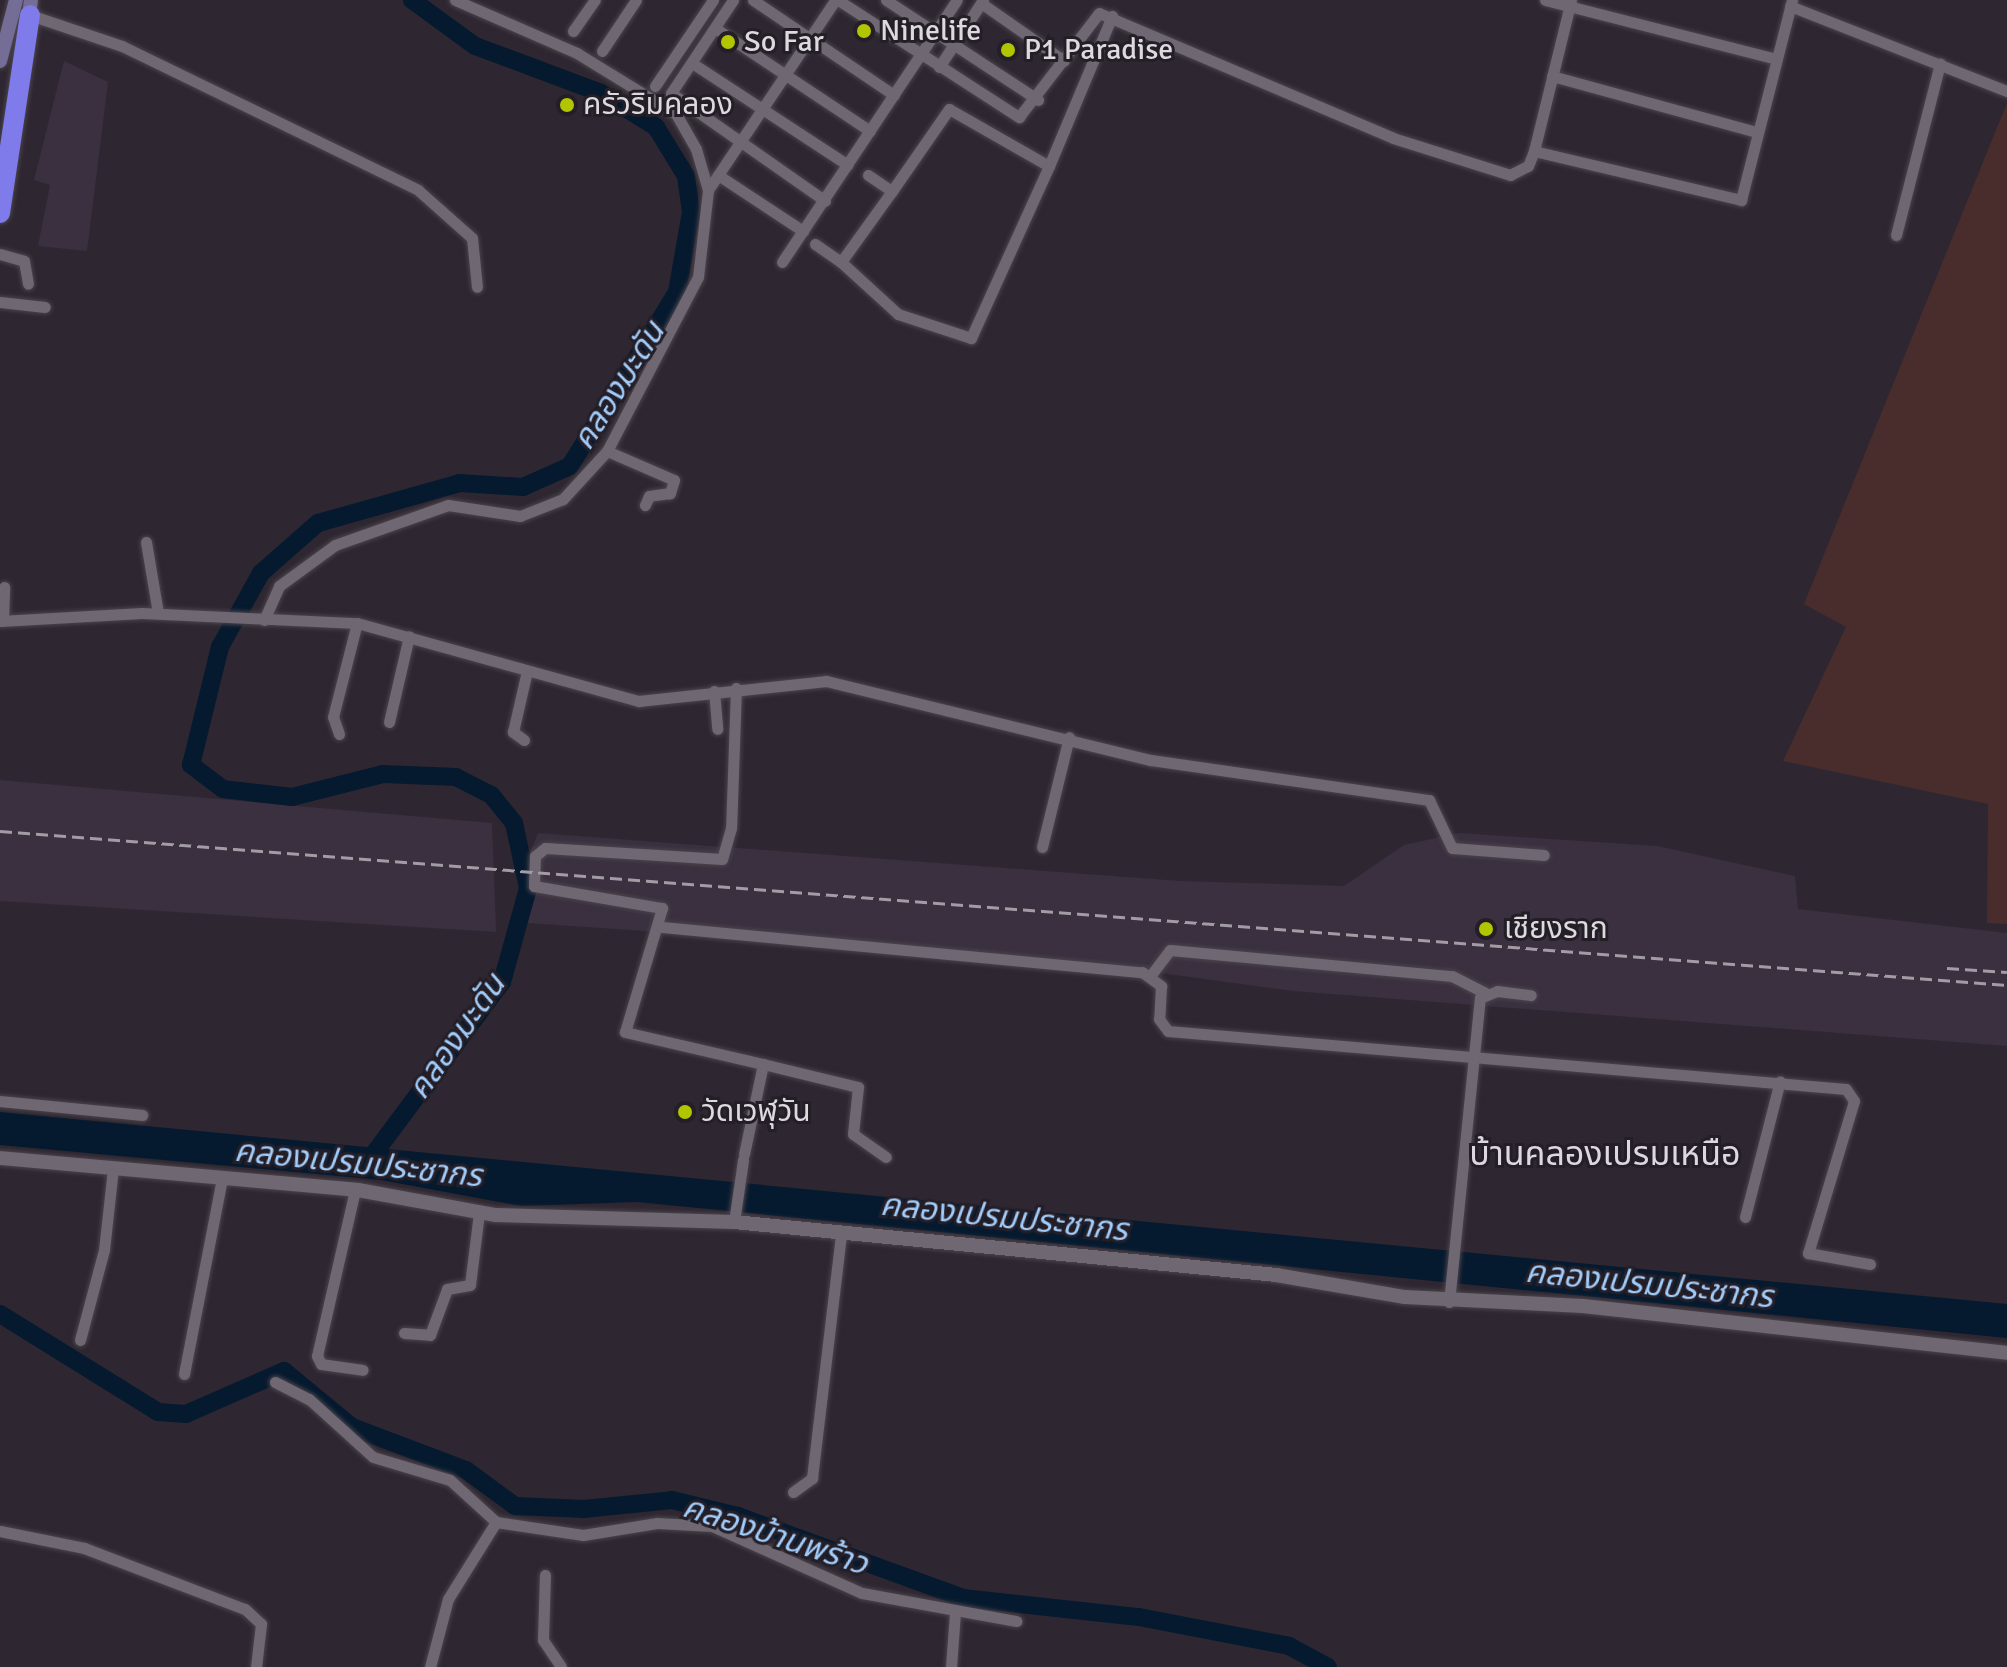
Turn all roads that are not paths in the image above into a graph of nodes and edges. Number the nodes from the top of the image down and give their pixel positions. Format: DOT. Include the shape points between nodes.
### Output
graph roads {
  1 [pos="455,0"];
  2 [pos="595,0"];
  3 [pos="636,0"];
  4 [pos="713,0"];
  5 [pos="733,0"];
  6 [pos="753,0"];
  7 [pos="833,0"];
  8 [pos="886,0"];
  9 [pos="957,0"];
  10 [pos="1545,0"];
  11 [pos="982,1"];
  12 [pos="1570,3"];
  13 [pos="1791,3"];
  14 [pos="25,5"];
  15 [pos="1112,16"];
  16 [pos="715,28"];
  17 [pos="573,31"];
  18 [pos="935,32"];
  19 [pos="810,38"];
  20 [pos="953,44"];
  21 [pos="602,51"];
  22 [pos="920,55"];
  23 [pos="1776,59"];
  24 [pos="0,61"];
  25 [pos="1064,61"];
  26 [pos="692,63"];
  27 [pos="1940,64"];
  28 [pos="939,67"];
  29 [pos="785,75"];
  30 [pos="1552,76"];
  31 [pos="655,86"];
  32 [pos="2007,91"];
  33 [pos="894,95"];
  34 [pos="1038,100"];
  35 [pos="763,108"];
  36 [pos="870,131"];
  37 [pos="1757,132"];
  38 [pos="739,143"];
  39 [pos="0,149"];
  40 [pos="1534,151"];
  41 [pos="848,165"];
  42 [pos="1049,166"];
  43 [pos="718,175"];
  44 [pos="868,175"];
  45 [pos="708,190"];
  46 [pos="892,191"];
  47 [pos="825,201"];
  48 [pos="0,213"];
  49 [pos="803,231"];
  50 [pos="1896,235"];
  51 [pos="815,244"];
  52 [pos="0,254"];
  53 [pos="782,262"];
  54 [pos="841,262"];
  55 [pos="28,284"];
  56 [pos="477,287"];
  57 [pos="0,302"];
  58 [pos="45,307"];
  59 [pos="607,451"];
  60 [pos="645,505"];
  61 [pos="146,542"];
  62 [pos="4,587"];
  63 [pos="158,613"];
  64 [pos="261,620"];
  65 [pos="2,621"];
  66 [pos="357,623"];
  67 [pos="409,636"];
  68 [pos="527,671"];
  69 [pos="736,688"];
  70 [pos="714,691"];
  71 [pos="389,722"];
  72 [pos="717,729"];
  73 [pos="339,734"];
  74 [pos="1069,737"];
  75 [pos="524,740"];
  76 [pos="1042,847"];
  77 [pos="1544,855"];
  78 [pos="662,927"];
  79 [pos="1151,975"];
  80 [pos="1486,993"];
  81 [pos="1531,995"];
  82 [pos="1475,1055"];
  83 [pos="763,1064"];
  84 [pos="1780,1081"];
  85 [pos="0,1101"];
  86 [pos="142,1115"];
  87 [pos="886,1157"];
  88 [pos="0,1158"];
  89 [pos="113,1169"];
  90 [pos="222,1178"];
  91 [pos="355,1190"];
  92 [pos="479,1213"];
  93 [pos="1745,1217"];
  94 [pos="735,1218"];
  95 [pos="841,1233"];
  96 [pos="1870,1264"];
  97 [pos="1450,1296"];
  98 [pos="404,1333"];
  99 [pos="80,1340"];
  100 [pos="2007,1353"];
  101 [pos="363,1370"];
  102 [pos="184,1374"];
  103 [pos="275,1382"];
  104 [pos="793,1492"];
  105 [pos="496,1522"];
  106 [pos="0,1531"];
  107 [pos="545,1575"];
  108 [pos="955,1613"];
  109 [pos="1016,1621"];
  110 [pos="256,1667"];
  111 [pos="430,1667"];
  112 [pos="561,1667"];
  113 [pos="951,1667"];
  1 -- 45 [label="street" via="562,46 676,114 696,149"];
  2 -- 17 [label="street"];
  3 -- 21 [label="street"];
  4 -- 31 [label="street"];
  5 -- 16 [label="street"];
  6 -- 19 [label="street"];
  7 -- 19 [label="street"];
  7 -- 22 [label="street"];
  8 -- 18 [label="street"];
  9 -- 18 [label="street"];
  10 -- 12 [label="street"];
  11 -- 20 [label="street"];
  11 -- 25 [label="street"];
  12 -- 23 [label="street"];
  12 -- 30 [label="street"];
  13 -- 23 [label="street"];
  13 -- 27 [label="street"];
  14 -- 24 [label="main road"];
  14 -- 39 [label="main road"];
  14 -- 48 [label="highway"];
  14 -- 56 [label="street" via="122,46 418,190 472,238"];
  15 -- 25 [label="street" via="1093,16"];
  15 -- 40 [label="street" via="1490,172 1520,173"];
  15 -- 42 [label="street"];
  16 -- 26 [label="street"];
  16 -- 29 [label="street"];
  18 -- 20 [label="street"];
  18 -- 22 [label="street"];
  19 -- 29 [label="street"];
  19 -- 33 [label="street"];
  20 -- 28 [label="street"];
  20 -- 34 [label="street"];
  22 -- 28 [label="street"];
  22 -- 33 [label="street"];
  23 -- 37 [label="street"];
  25 -- 34 [label="street"];
  26 -- 35 [label="street"];
  26 -- 38 [label="street" via="671,93"];
  27 -- 32 [label="street"];
  27 -- 50 [label="street"];
  28 -- 34 [label="street" via="1019,117"];
  29 -- 35 [label="street"];
  29 -- 36 [label="street"];
  30 -- 37 [label="street"];
  30 -- 40 [label="street"];
  33 -- 36 [label="street"];
  35 -- 38 [label="street"];
  35 -- 41 [label="street"];
  36 -- 41 [label="street"];
  37 -- 40 [label="street" via="1741,200"];
  38 -- 43 [label="street"];
  38 -- 47 [label="street"];
  41 -- 47 [label="street"];
  42 -- 46 [label="street" via="949,109"];
  42 -- 54 [label="street" via="971,338 898,314"];
  43 -- 45 [label="street"];
  43 -- 49 [label="street"];
  44 -- 46 [label="street"];
  45 -- 59 [label="street" via="705,249 689,301"];
  46 -- 54 [label="street"];
  47 -- 49 [label="street"];
  49 -- 53 [label="street"];
  51 -- 54 [label="street"];
  52 -- 55 [label="street" via="24,261"];
  57 -- 58 [label="street"];
  59 -- 60 [label="street" via="674,480 670,493 649,496"];
  59 -- 64 [label="street" via="592,474 535,515 448,505 327,549 279,586"];
  61 -- 63 [label="street"];
  62 -- 65 [label="street"];
  63 -- 64 [label="street"];
  63 -- 65 [label="street"];
  64 -- 66 [label="street"];
  66 -- 67 [label="street"];
  66 -- 73 [label="street" via="333,717"];
  67 -- 68 [label="street"];
  67 -- 71 [label="street"];
  68 -- 70 [label="street" via="639,701"];
  68 -- 75 [label="street" via="513,732"];
  69 -- 70 [label="street"];
  69 -- 74 [label="street" via="826,681"];
  69 -- 78 [label="street" via="731,828 722,859 545,848 535,856 536,890 658,904"];
  70 -- 72 [label="street"];
  74 -- 76 [label="street"];
  74 -- 77 [label="street" via="1151,760 1429,800 1452,848"];
  78 -- 79 [label="street"];
  78 -- 83 [label="street" via="625,1032"];
  79 -- 80 [label="street" via="1170,950 1452,976"];
  79 -- 82 [label="street" via="1161,986 1159,1019 1168,1031"];
  80 -- 81 [label="street"];
  80 -- 82 [label="street"];
  82 -- 84 [label="street"];
  82 -- 97 [label="street"];
  83 -- 87 [label="street" via="858,1087 853,1134"];
  83 -- 94 [label="street"];
  84 -- 93 [label="street"];
  84 -- 96 [label="street" via="1853,1095 1808,1253"];
  85 -- 86 [label="street"];
  88 -- 89 [label="street"];
  89 -- 90 [label="street"];
  89 -- 99 [label="street" via="104,1250"];
  90 -- 91 [label="street"];
  90 -- 102 [label="street"];
  91 -- 92 [label="street"];
  91 -- 101 [label="street" via="317,1356 321,1364"];
  92 -- 94 [label="street"];
  92 -- 98 [label="street" via="470,1285 447,1289 430,1335"];
  94 -- 95 [label="street"];
  95 -- 97 [label="street"];
  95 -- 104 [label="street" via="812,1478"];
  97 -- 100 [label="street"];
  103 -- 105 [label="street" via="309,1399 373,1457 450,1480"];
  105 -- 108 [label="street" via="583,1535 657,1523 712,1526 846,1587"];
  105 -- 111 [label="street" via="448,1599"];
  106 -- 110 [label="street" via="84,1548 245,1609 261,1624"];
  107 -- 112 [label="street" via="543,1640"];
  108 -- 109 [label="street"];
  108 -- 113 [label="street"];
}
